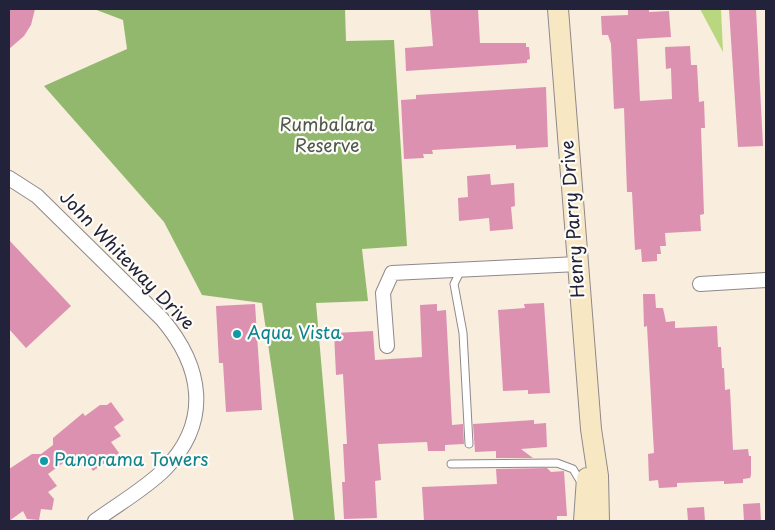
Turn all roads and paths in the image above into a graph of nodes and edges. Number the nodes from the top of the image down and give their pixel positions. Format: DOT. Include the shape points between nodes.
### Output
graph roads {
  1 [pos="558,9"];
  2 [pos="9,178"];
  3 [pos="578,264"];
  4 [pos="461,270"];
  5 [pos="766,280"];
  6 [pos="700,284"];
  7 [pos="388,346"];
  8 [pos="591,429"];
  9 [pos="469,444"];
  10 [pos="451,464"];
  11 [pos="586,490"];
  12 [pos="95,521"];
  13 [pos="584,521"];
  14 [pos="599,521"];
  1 -- 3 [label="main road, Henry Parry Drive"];
  2 -- 12 [label="street, John Whiteway Drive" via="37,196 162,319 190,360 196,409 191,432 181,450 164,469"];
  3 -- 4 [label="street"];
  3 -- 8 [label="main road, Henry Parry Drive"];
  4 -- 7 [label="street" via="392,273 384,293"];
  4 -- 9 [label="lane" via="454,284 463,333"];
  5 -- 6 [label="street"];
  8 -- 11 [label="main road, Henry Parry Drive"];
  8 -- 14 [label="main road, Henry Parry Drive" via="598,476"];
  10 -- 11 [label="lane" via="557,463 573,469"];
  11 -- 13 [label="main road, Henry Parry Drive"];
}
